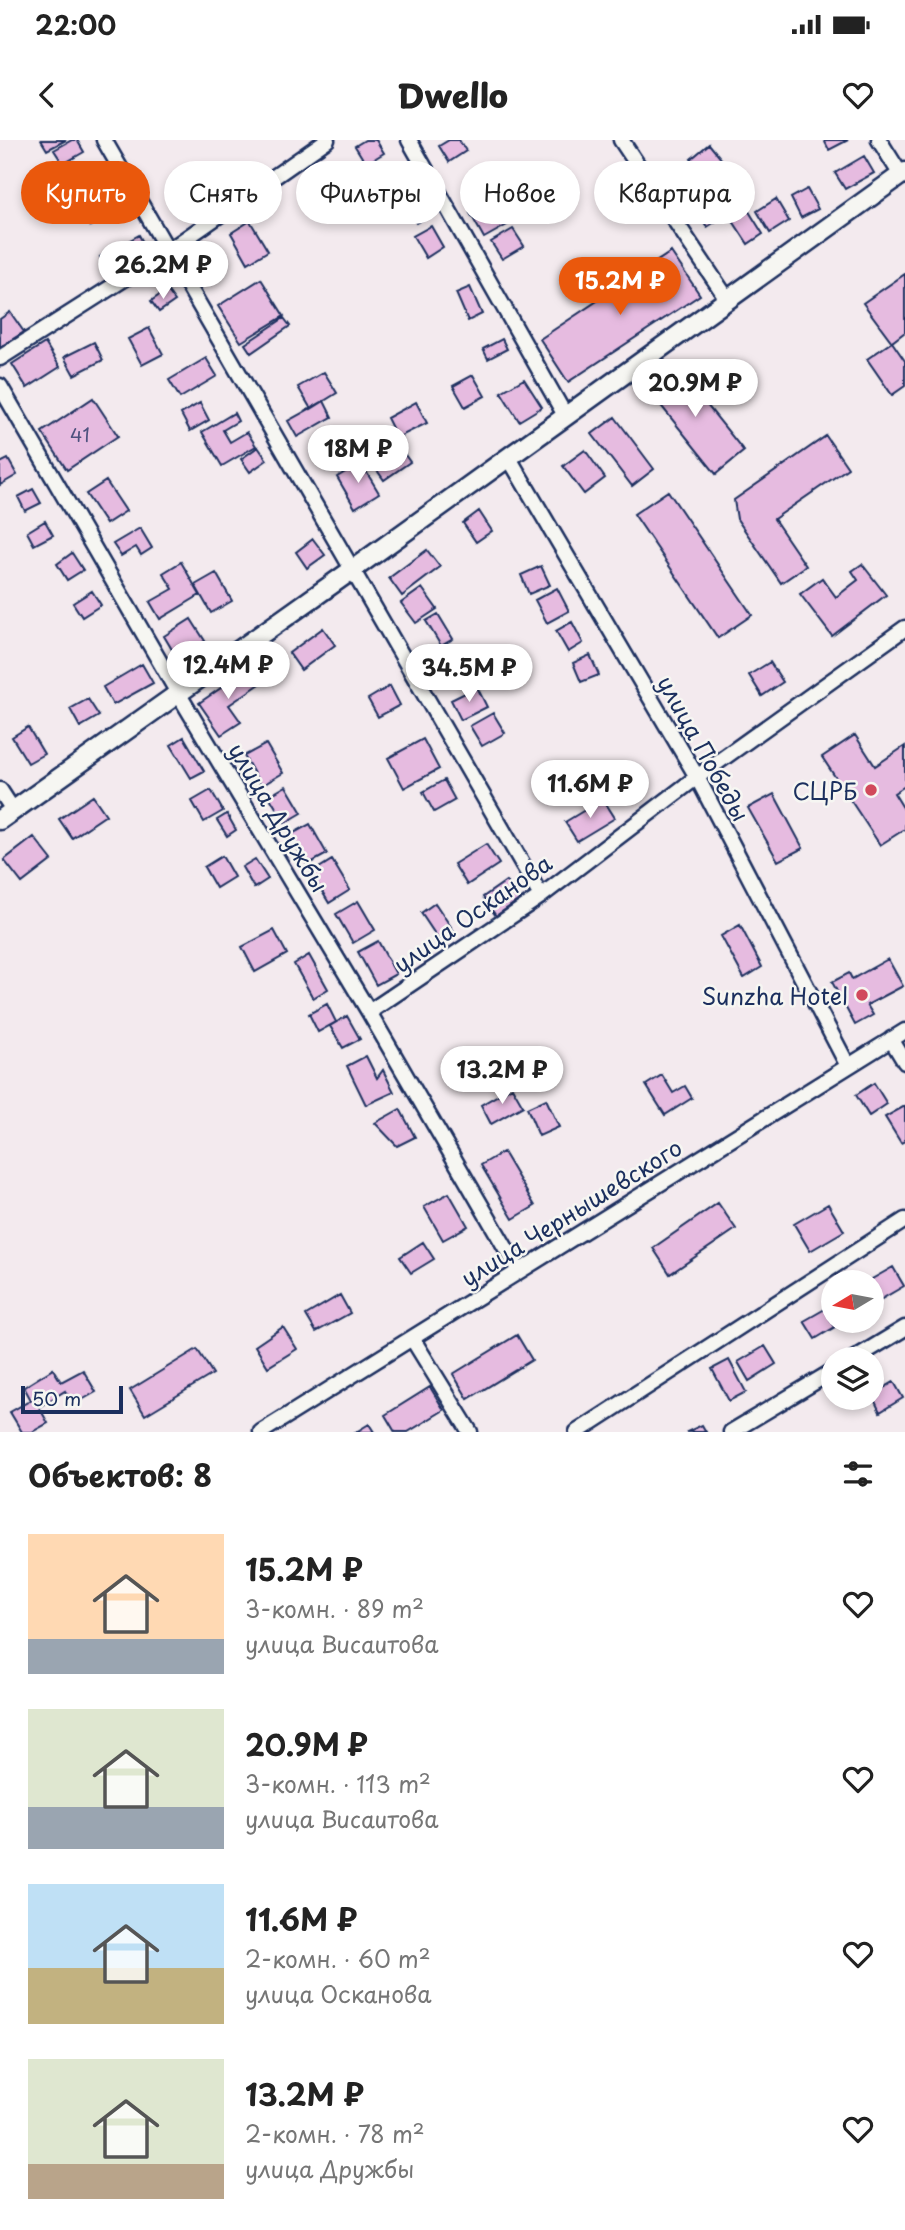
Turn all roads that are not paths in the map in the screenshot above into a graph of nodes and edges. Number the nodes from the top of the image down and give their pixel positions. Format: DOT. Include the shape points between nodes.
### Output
graph roads {
  1 [pos="104,140"];
  2 [pos="327,140"];
  3 [pos="409,140"];
  4 [pos="621,140"];
  5 [pos="880,140"];
  6 [pos="903,174"];
  7 [pos="168,251"];
  8 [pos="728,300"];
  9 [pos="0,358"];
  10 [pos="0,386"];
  11 [pos="566,417"];
  12 [pos="509,458"];
  13 [pos="352,570"];
  14 [pos="905,628"];
  15 [pos="178,693"];
  16 [pos="697,777"];
  17 [pos="0,790"];
  18 [pos="6,815"];
  19 [pos="541,896"];
  20 [pos="369,1012"];
  21 [pos="905,1031"];
  22 [pos="891,1039"];
  23 [pos="905,1062"];
  24 [pos="848,1066"];
  25 [pos="905,1220"];
  26 [pos="519,1271"];
  27 [pos="905,1328"];
  28 [pos="412,1338"];
  29 [pos="874,1347"];
  30 [pos="821,1378"];
  31 [pos="270,1430"];
  32 [pos="470,1432"];
  33 [pos="577,1432"];
  34 [pos="731,1432"];
  1 -- 7 [label="street"];
  2 -- 7 [label="street"];
  3 -- 11 [label="street"];
  4 -- 8 [label="street"];
  5 -- 6 [label="street"];
  6 -- 8 [label="street"];
  7 -- 9 [label="street"];
  7 -- 13 [label="street"];
  8 -- 11 [label="street"];
  10 -- 15 [label="street, улица Дружбы"];
  11 -- 12 [label="street"];
  12 -- 13 [label="street"];
  12 -- 16 [label="street, улица Победы"];
  13 -- 15 [label="street"];
  13 -- 19 [label="street"];
  14 -- 16 [label="street, улица Осканова"];
  15 -- 18 [label="street"];
  15 -- 20 [label="street, улица Дружбы"];
  16 -- 19 [label="street, улица Осканова"];
  16 -- 24 [label="street, улица Победы"];
  17 -- 18 [label="street"];
  19 -- 20 [label="street, улица Осканова"];
  20 -- 26 [label="street, улица Дружбы"];
  21 -- 22 [label="street, улица Чернышевского"];
  22 -- 23 [label="street"];
  22 -- 24 [label="street, улица Чернышевского"];
  24 -- 26 [label="street, улица Чернышевского"];
  25 -- 33 [label="street"];
  26 -- 28 [label="street, улица Чернышевского"];
  27 -- 29 [label="street"];
  28 -- 31 [label="street, улица Чернышевского"];
  28 -- 32 [label="street"];
  30 -- 34 [label="street"];
}
